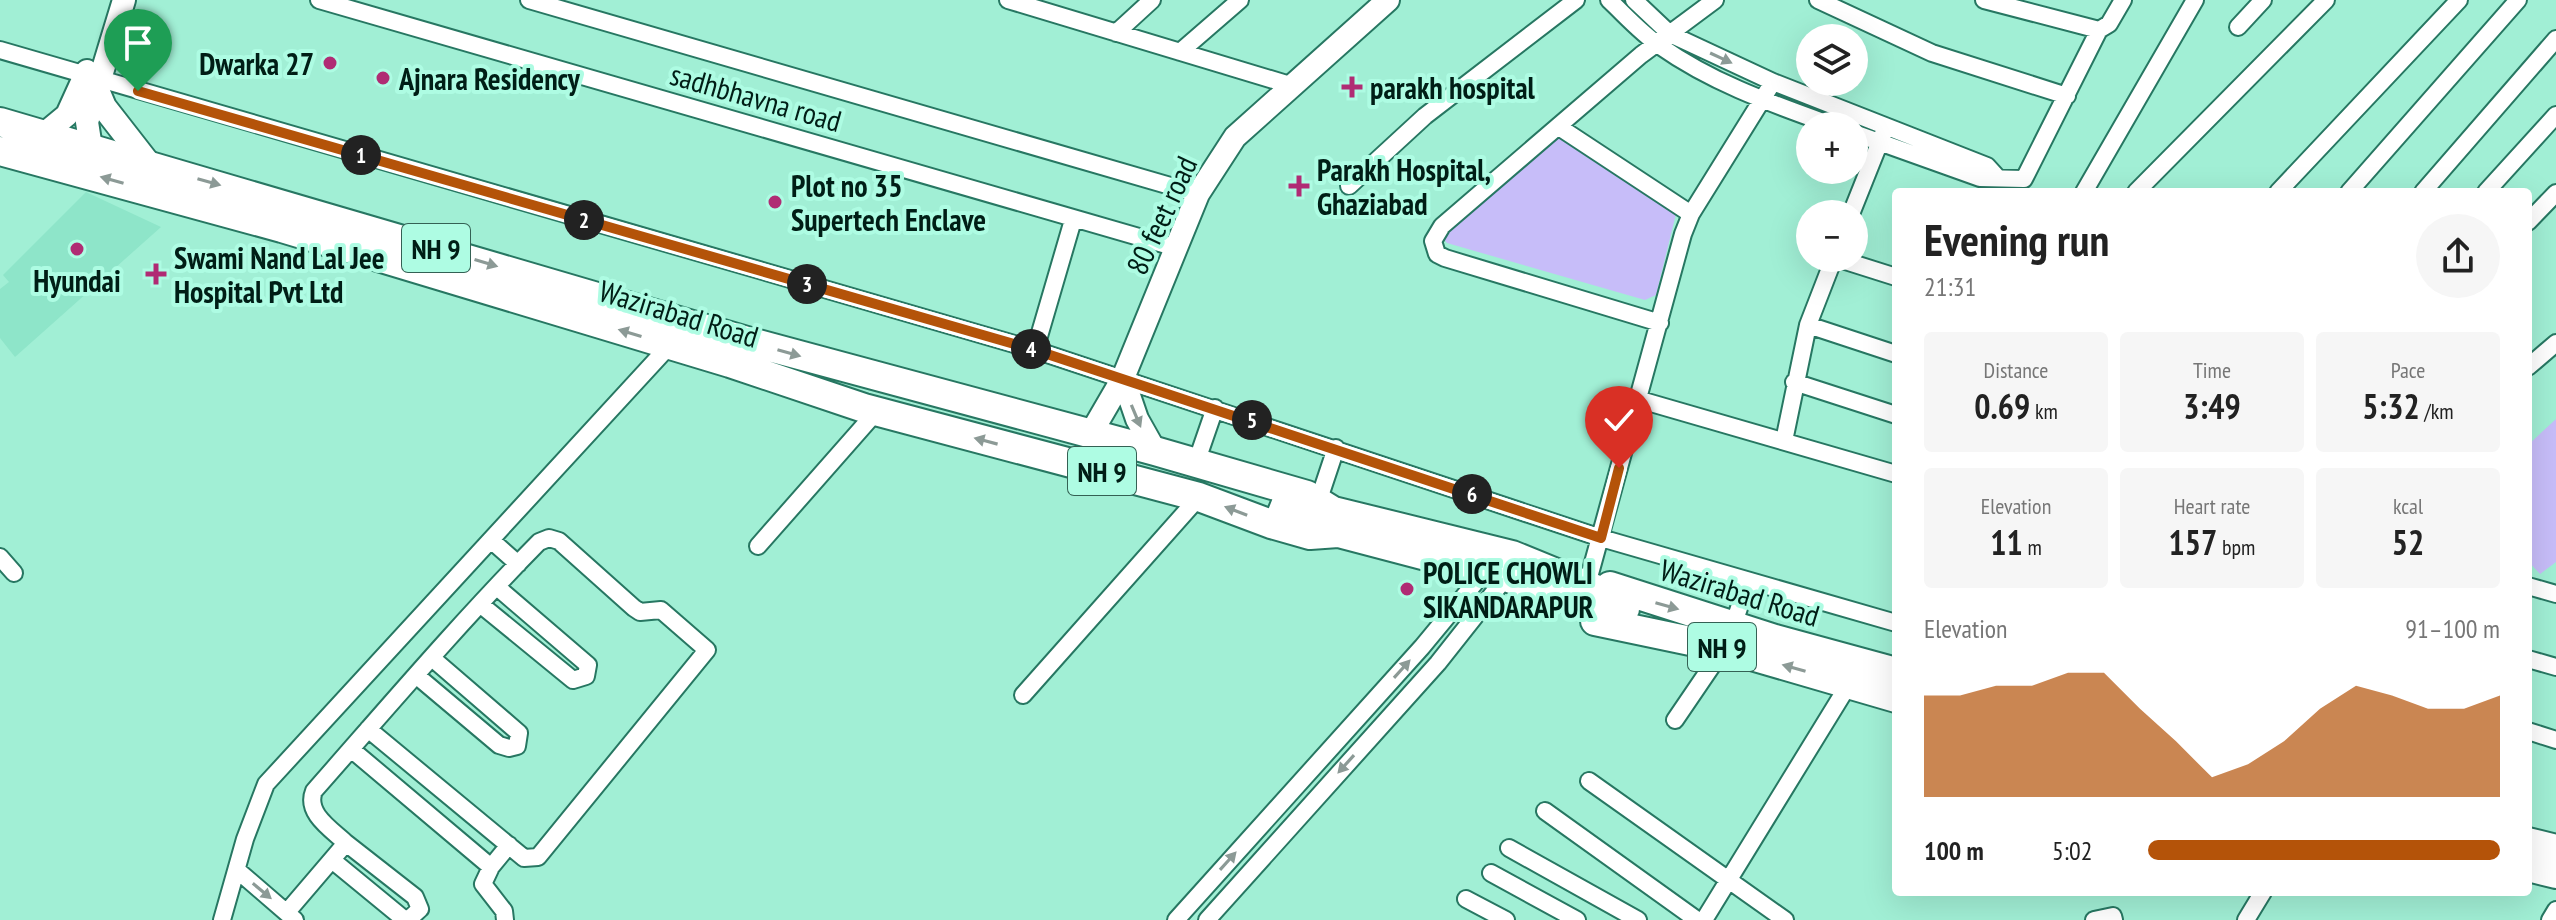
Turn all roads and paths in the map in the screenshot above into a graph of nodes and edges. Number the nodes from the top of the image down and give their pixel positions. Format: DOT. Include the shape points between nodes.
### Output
graph roads {
  1 [pos="109,0"];
  2 [pos="124,0"];
  3 [pos="319,0"];
  4 [pos="529,0"];
  5 [pos="1008,0"];
  6 [pos="1152,0"];
  7 [pos="1240,0"];
  8 [pos="1388,0"];
  9 [pos="1576,0"];
  10 [pos="1609,0"];
  11 [pos="1634,0"];
  12 [pos="1715,0"];
  13 [pos="1818,0"];
  14 [pos="1984,0"];
  15 [pos="2123,0"];
  16 [pos="2195,0"];
  17 [pos="2263,0"];
  18 [pos="2326,0"];
  19 [pos="2459,0"];
  20 [pos="2518,0"];
  21 [pos="2238,27"];
  22 [pos="2099,30"];
  23 [pos="1116,33"];
  24 [pos="1663,39"];
  25 [pos="2556,39"];
  26 [pos="0,50"];
  27 [pos="1180,52"];
  28 [pos="93,81"];
  29 [pos="1773,82"];
  30 [pos="1290,85"];
  31 [pos="2067,96"];
  32 [pos="1761,100"];
  33 [pos="1796,112"];
  34 [pos="2556,115"];
  35 [pos="0,122"];
  36 [pos="1559,127"];
  37 [pos="44,134"];
  38 [pos="1868,134"];
  39 [pos="1882,136"];
  40 [pos="91,148"];
  41 [pos="3,156"];
  42 [pos="150,166"];
  43 [pos="1349,186"];
  44 [pos="2086,188"];
  45 [pos="2140,188"];
  46 [pos="2282,188"];
  47 [pos="2353,188"];
  48 [pos="2426,188"];
  49 [pos="2490,188"];
  50 [pos="2556,193"];
  51 [pos="1198,194"];
  52 [pos="1857,200"];
  53 [pos="1691,214"];
  54 [pos="2532,218"];
  55 [pos="1073,220"];
  56 [pos="1177,248"];
  57 [pos="1868,268"];
  58 [pos="1829,272"];
  59 [pos="1892,276"];
  60 [pos="1660,323"];
  61 [pos="1808,325"];
  62 [pos="2556,343"];
  63 [pos="670,345"];
  64 [pos="1035,350"];
  65 [pos="1892,353"];
  66 [pos="2532,364"];
  67 [pos="1123,378"];
  68 [pos="1794,382"];
  69 [pos="1637,399"];
  70 [pos="1215,408"];
  71 [pos="870,410"];
  72 [pos="1892,414"];
  73 [pos="1091,433"];
  74 [pos="1784,441"];
  75 [pos="1336,448"];
  76 [pos="1155,451"];
  77 [pos="1196,463"];
  78 [pos="1892,473"];
  79 [pos="1199,497"];
  80 [pos="1330,515"];
  81 [pos="1601,538"];
  82 [pos="491,540"];
  83 [pos="758,546"];
  84 [pos="0,557"];
  85 [pos="518,564"];
  86 [pos="14,573"];
  87 [pos="1495,575"];
  88 [pos="1748,581"];
  89 [pos="1568,584"];
  90 [pos="497,587"];
  91 [pos="480,604"];
  92 [pos="1892,622"];
  93 [pos="1729,637"];
  94 [pos="432,658"];
  95 [pos="2532,660"];
  96 [pos="2556,667"];
  97 [pos="1892,671"];
  98 [pos="417,676"];
  99 [pos="1849,684"];
  100 [pos="1023,695"];
  101 [pos="1892,697"];
  102 [pos="1675,720"];
  103 [pos="368,729"];
  104 [pos="2532,732"];
  105 [pos="2556,740"];
  106 [pos="351,749"];
  107 [pos="1589,781"];
  108 [pos="1545,811"];
  109 [pos="346,843"];
  110 [pos="509,845"];
  111 [pos="1509,848"];
  112 [pos="2556,849"];
  113 [pos="332,860"];
  114 [pos="2536,863"];
  115 [pos="491,867"];
  116 [pos="237,870"];
  117 [pos="1491,873"];
  118 [pos="1728,880"];
  119 [pos="2556,891"];
  120 [pos="2261,896"];
  121 [pos="1466,899"];
  122 [pos="2556,910"];
  123 [pos="291,916"];
  124 [pos="222,920"];
  125 [pos="406,920"];
  126 [pos="505,920"];
  127 [pos="1176,920"];
  128 [pos="1207,920"];
  129 [pos="1506,920"];
  130 [pos="1577,920"];
  131 [pos="1638,920"];
  132 [pos="1697,920"];
  133 [pos="1704,920"];
  134 [pos="1785,920"];
  135 [pos="2094,920"];
  136 [pos="2114,920"];
  137 [pos="2246,920"];
  138 [pos="2550,920"];
  1 -- 28 [label="street"];
  2 -- 28 [label="street"];
  3 -- 55 [label="street, sadhbhavna road"];
  4 -- 51 [label="street"];
  5 -- 23 [label="street"];
  6 -- 23 [label="street"];
  7 -- 27 [label="street"];
  8 -- 30 [label="street, 80 feet road"];
  9 -- 43 [label="street" via="1425,116"];
  10 -- 24 [label="street"];
  11 -- 24 [label="street"];
  12 -- 24 [label="street"];
  13 -- 31 [label="street" via="1932,53"];
  14 -- 22 [label="street"];
  15 -- 22 [label="street" via="2109,24"];
  16 -- 44 [label="street"];
  17 -- 21 [label="street"];
  18 -- 45 [label="street"];
  19 -- 46 [label="street"];
  20 -- 47 [label="street"];
  22 -- 31 [label="street"];
  23 -- 27 [label="street"];
  24 -- 29 [label="street, one-way"];
  24 -- 32 [label="street" via="1702,74"];
  24 -- 36 [label="street"];
  25 -- 48 [label="street"];
  26 -- 28 [label="street"];
  27 -- 30 [label="street"];
  28 -- 37 [label="street"];
  28 -- 40 [label="street" via="87,122"];
  28 -- 42 [label="main road" via="104,107"];
  28 -- 64 [label="street"];
  29 -- 32 [label="street"];
  29 -- 39 [label="street"];
  30 -- 51 [label="street, 80 feet road" via="1235,137"];
  31 -- 39 [label="street" via="2028,176 2016,181 1997,177 1987,166"];
  32 -- 33 [label="street"];
  32 -- 53 [label="street"];
  34 -- 49 [label="street"];
  35 -- 37 [label="highway, Wazirabad Road / NH 9"];
  36 -- 53 [label="street"];
  36 -- 60 [label="street" via="1442,226 1434,234 1434,249 1445,258"];
  37 -- 40 [label="highway, Wazirabad Road / NH 9"];
  38 -- 39 [label="street"];
  39 -- 52 [label="street"];
  40 -- 42 [label="highway, Wazirabad Road / NH 9"];
  63 -- 41 [label="highway, Wazirabad Road, one-way" via="282,228"];
  42 -- 73 [label="highway, Wazirabad Road / NH 9, one-way" via="747,341"];
  50 -- 54 [label="street"];
  51 -- 56 [label="street, 80 feet road"];
  53 -- 60 [label="street"];
  55 -- 56 [label="street, sadhbhavna road"];
  55 -- 64 [label="street"];
  56 -- 67 [label="street, 80 feet road"];
  57 -- 59 [label="street"];
  58 -- 61 [label="street"];
  60 -- 69 [label="street"];
  61 -- 65 [label="street"];
  61 -- 68 [label="street"];
  62 -- 66 [label="street"];
  63 -- 71 [label="highway, Wazirabad Road"];
  63 -- 82 [label="street"];
  64 -- 67 [label="street"];
  67 -- 70 [label="street"];
  67 -- 73 [label="street"];
  67 -- 76 [label="street, one-way"];
  68 -- 72 [label="street"];
  68 -- 74 [label="street"];
  69 -- 74 [label="street"];
  69 -- 81 [label="street"];
  70 -- 75 [label="street"];
  70 -- 77 [label="street"];
  79 -- 71 [label="highway, Wazirabad Road / NH 9, one-way"];
  71 -- 83 [label="street"];
  73 -- 76 [label="highway, Wazirabad Road / NH 9"];
  74 -- 78 [label="street"];
  75 -- 80 [label="street"];
  75 -- 81 [label="street"];
  76 -- 77 [label="highway, Wazirabad Road / NH 9"];
  77 -- 80 [label="highway, Wazirabad Road / NH 9" via="1307,495"];
  80 -- 79 [label="highway, Wazirabad Road / NH 9, one-way" via="1310,535"];
  79 -- 100 [label="street"];
  80 -- 87 [label="highway, Wazirabad Road / NH 9"];
  80 -- 89 [label="highway, Wazirabad Road / NH 9" via="1497,550"];
  81 -- 88 [label="street"];
  81 -- 89 [label="street"];
  82 -- 85 [label="street"];
  82 -- 116 [label="street" via="266,784"];
  84 -- 86 [label="street"];
  85 -- 90 [label="street"];
  85 -- 110 [label="street" via="539,542 559,541 634,608 661,610 707,650 538,857 524,858"];
  87 -- 89 [label="highway, Wazirabad Road / NH 9"];
  127 -- 87 [label="street, one-way" via="1422,647"];
  87 -- 128 [label="street, one-way" via="1438,663"];
  88 -- 92 [label="street"];
  88 -- 93 [label="street"];
  89 -- 93 [label="highway, Wazirabad Road / NH 9, one-way"];
  89 -- 93 [label="highway, Wazirabad Road / NH 9" via="1567,607 1606,626"];
  90 -- 91 [label="street"];
  90 -- 91 [label="street" via="588,665 586,676 573,680"];
  91 -- 94 [label="street"];
  93 -- 97 [label="highway, Wazirabad Road / NH 9"];
  99 -- 93 [label="highway, Wazirabad Road / NH 9, one-way"];
  93 -- 102 [label="street"];
  94 -- 98 [label="street"];
  94 -- 98 [label="street" via="519,733 517,746 499,745"];
  95 -- 96 [label="street"];
  98 -- 103 [label="street"];
  99 -- 101 [label="highway, Wazirabad Road / NH 9"];
  99 -- 118 [label="street"];
  103 -- 106 [label="street"];
  103 -- 110 [label="street"];
  104 -- 105 [label="street"];
  106 -- 109 [label="street" via="310,800 313,810"];
  106 -- 115 [label="street"];
  107 -- 118 [label="street"];
  108 -- 132 [label="street"];
  109 -- 113 [label="street"];
  109 -- 125 [label="street" via="415,897 420,909"];
  110 -- 115 [label="street"];
  111 -- 131 [label="street"];
  112 -- 114 [label="highway"];
  113 -- 123 [label="street"];
  113 -- 125 [label="street"];
  114 -- 119 [label="street"];
  115 -- 126 [label="street" via="483,884"];
  116 -- 123 [label="street, one-way"];
  116 -- 124 [label="street"];
  117 -- 130 [label="street"];
  118 -- 133 [label="street"];
  118 -- 134 [label="street"];
  120 -- 137 [label="street"];
  121 -- 129 [label="street"];
  122 -- 138 [label="street"];
  135 -- 136 [label="street"];
}
